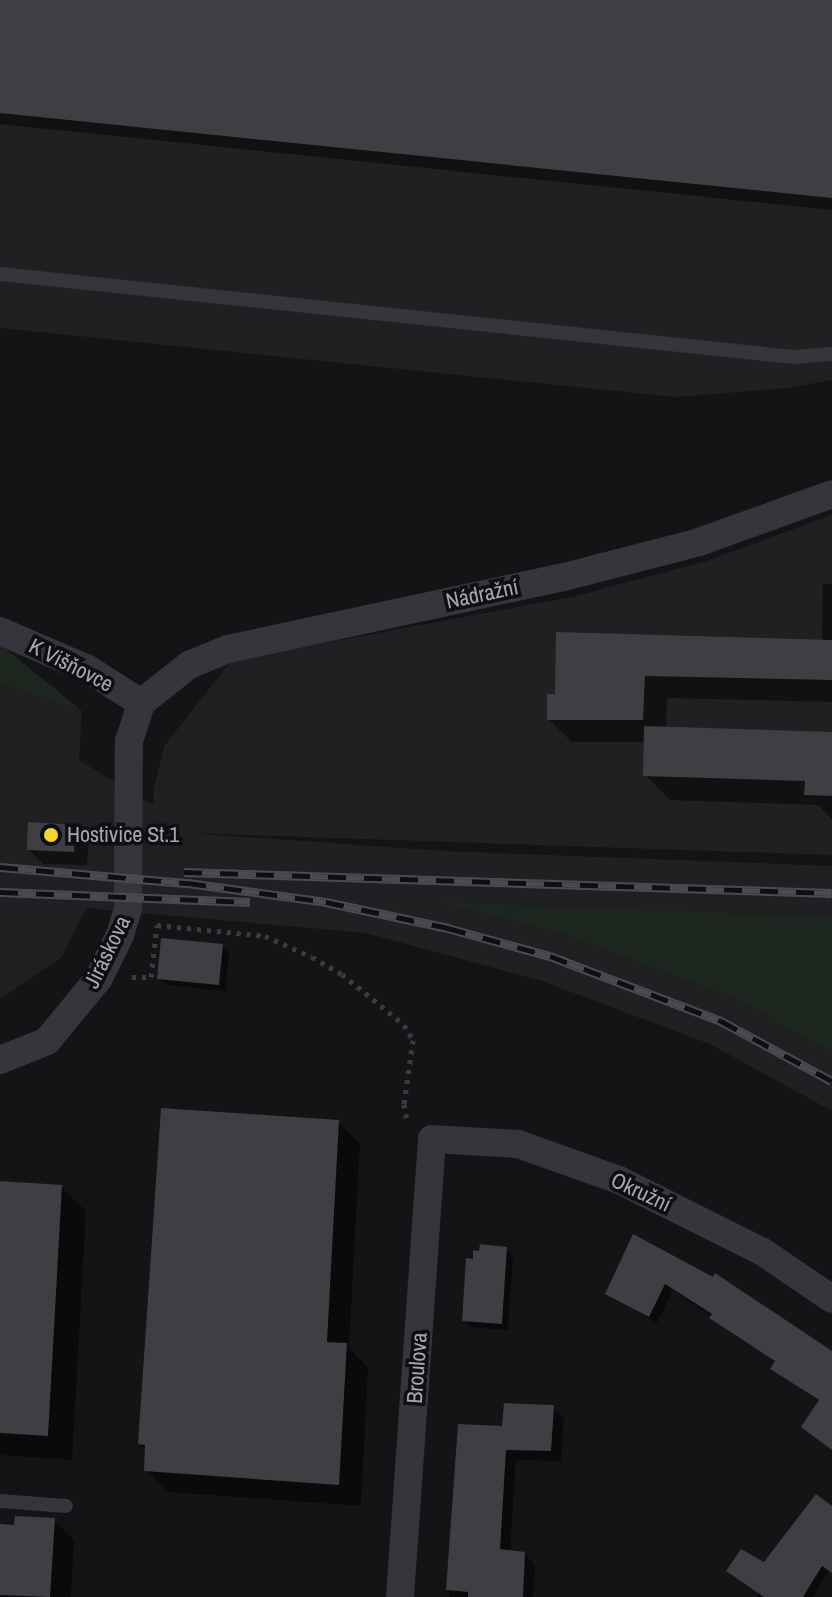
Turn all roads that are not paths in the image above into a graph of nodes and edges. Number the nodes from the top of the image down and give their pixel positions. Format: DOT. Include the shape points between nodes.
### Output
graph roads {
  1 [pos="0,274"];
  2 [pos="832,354"];
  3 [pos="832,494"];
  4 [pos="0,631"];
  5 [pos="141,703"];
  6 [pos="0,1060"];
  7 [pos="432,1139"];
  8 [pos="832,1299"];
  9 [pos="0,1501"];
  10 [pos="66,1506"];
  11 [pos="400,1597"];
  1 -- 2 [label="lane" via="794,357"];
  3 -- 5 [label="street, Nádražní" via="699,542 568,576 228,649 189,665"];
  4 -- 5 [label="street, K Višňovce" via="88,669"];
  5 -- 6 [label="street, Jiráskova" via="129,741 128,908 120,935 99,978 47,1041"];
  7 -- 8 [label="street, Okružní" via="518,1144 619,1180 763,1252"];
  7 -- 11 [label="street, Broulova"];
  9 -- 10 [label="lane"];
}
